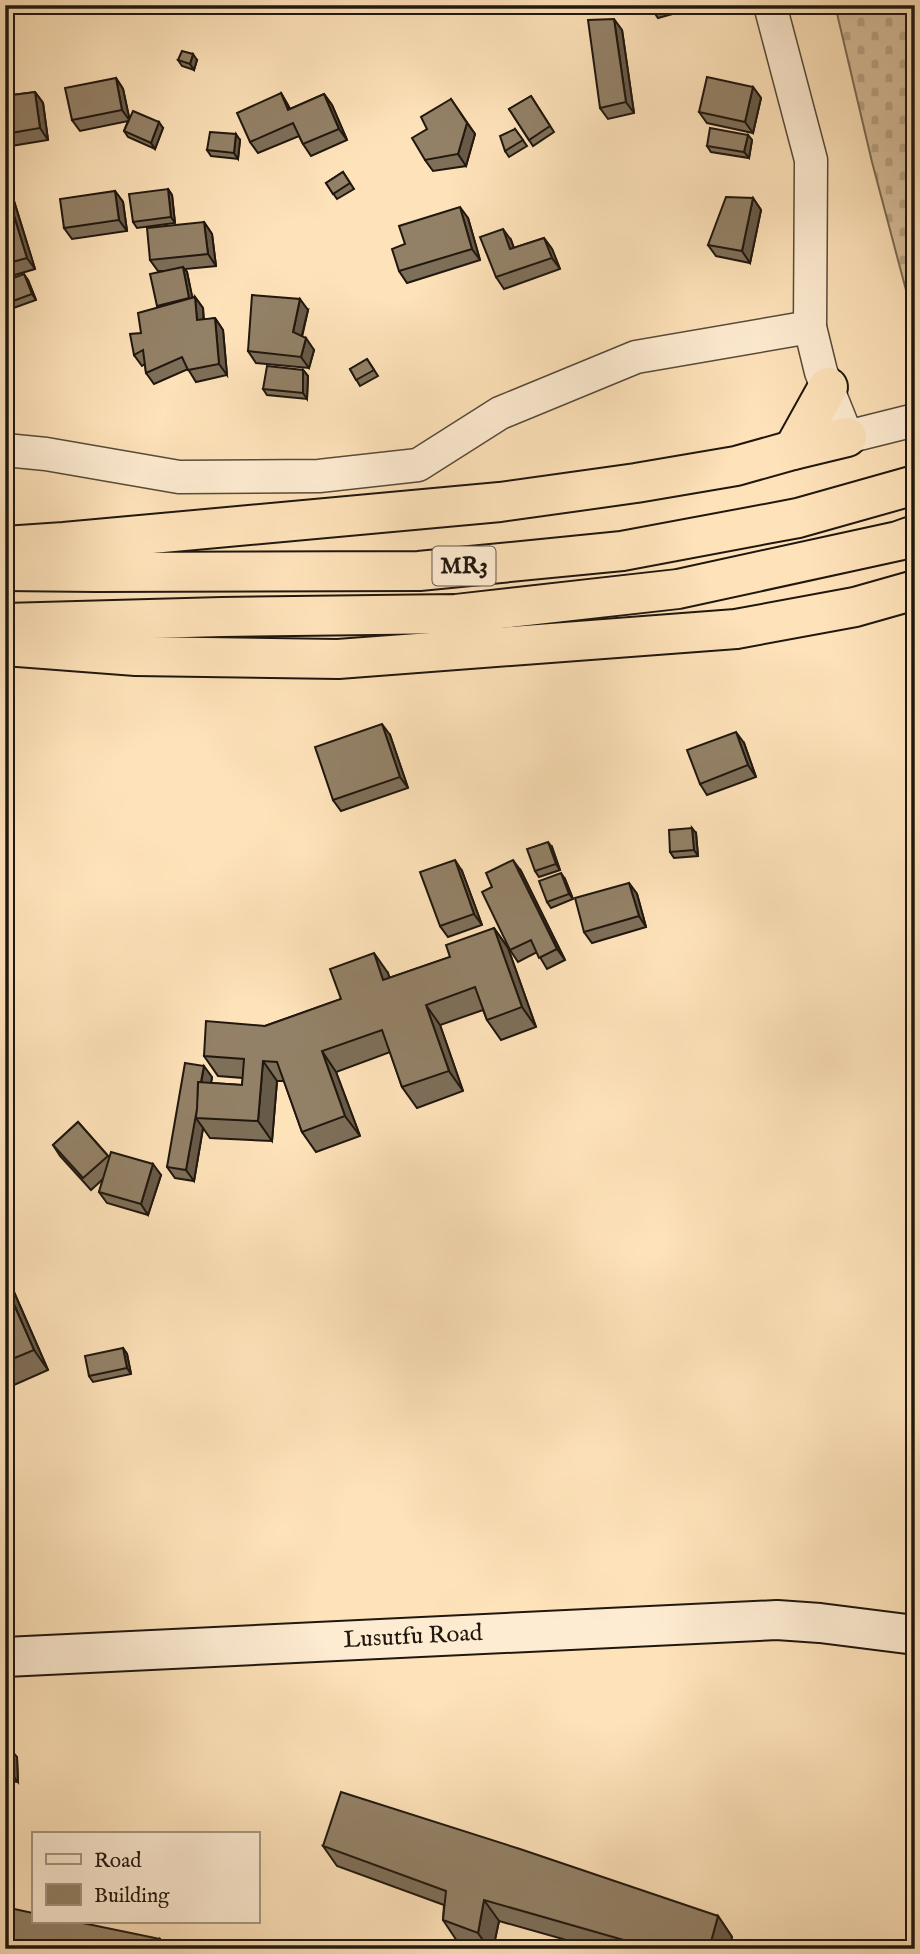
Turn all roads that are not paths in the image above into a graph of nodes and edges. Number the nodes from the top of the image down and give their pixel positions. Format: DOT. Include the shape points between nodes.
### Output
graph roads {
  1 [pos="770,5"];
  2 [pos="810,327"];
  3 [pos="828,387"];
  4 [pos="915,420"];
  5 [pos="848,437"];
  6 [pos="5,450"];
  7 [pos="793,450"];
  8 [pos="915,485"];
  9 [pos="915,535"];
  10 [pos="5,546"];
  11 [pos="5,571"];
  12 [pos="915,590"];
  13 [pos="5,623"];
  14 [pos="5,646"];
  15 [pos="915,1609"];
  16 [pos="820,1623"];
  17 [pos="915,1635"];
  18 [pos="5,1657"];
  1 -- 2 [label="street" via="811,160"];
  2 -- 3 [label="street"];
  2 -- 6 [label="street" via="636,357 500,413 418,465 319,476 179,477"];
  3 -- 5 [label="street"];
  3 -- 7 [label="highway"];
  4 -- 5 [label="street"];
  5 -- 7 [label="highway"];
  7 -- 10 [label="highway" via="736,466 500,502"];
  8 -- 11 [label="highway, MR3" via="798,519 622,551 419,571"];
  9 -- 13 [label="highway, MR3" via="678,589 456,614"];
  12 -- 14 [label="highway" via="855,607 736,629 338,659 136,656"];
  15 -- 16 [label="street, Lusutfu Road"];
  16 -- 17 [label="street, Lusutfu Road"];
  16 -- 18 [label="street, Lusutfu Road" via="777,1620"];
}
